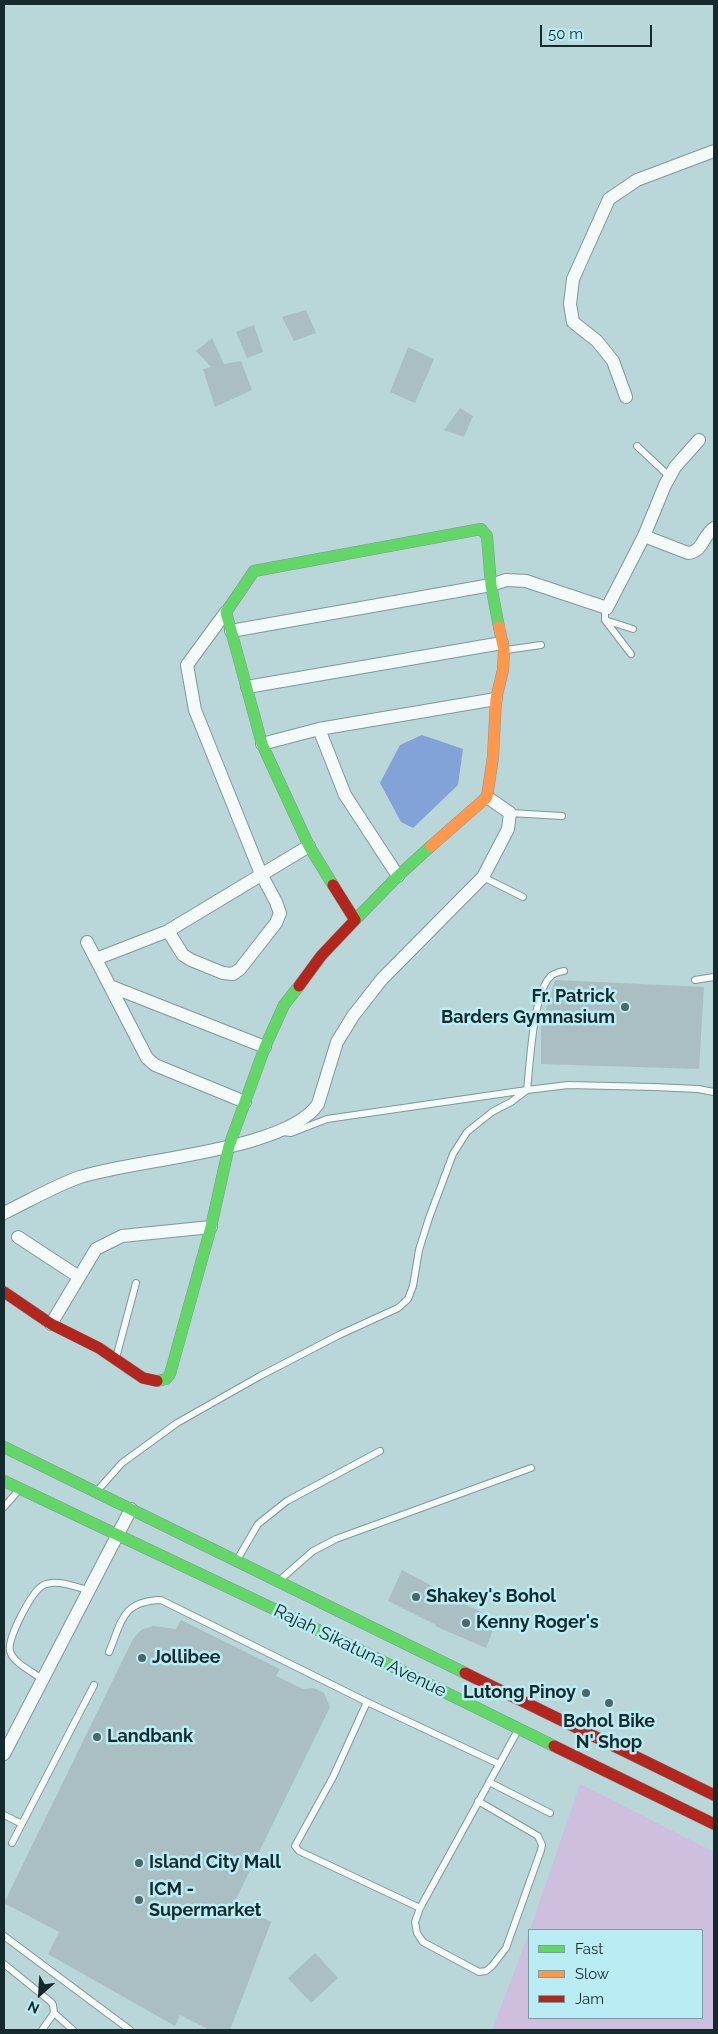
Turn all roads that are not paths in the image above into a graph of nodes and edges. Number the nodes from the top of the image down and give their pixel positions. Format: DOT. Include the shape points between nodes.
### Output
graph roads {
  1 [pos="714,151"];
  2 [pos="626,397"];
  3 [pos="698,440"];
  4 [pos="638,446"];
  5 [pos="670,476"];
  6 [pos="714,528"];
  7 [pos="644,536"];
  8 [pos="491,585"];
  9 [pos="226,612"];
  10 [pos="606,614"];
  11 [pos="633,629"];
  12 [pos="231,631"];
  13 [pos="541,645"];
  14 [pos="503,647"];
  15 [pos="631,654"];
  16 [pos="247,688"];
  17 [pos="496,699"];
  18 [pos="319,729"];
  19 [pos="262,744"];
  20 [pos="487,797"];
  21 [pos="510,814"];
  22 [pos="562,816"];
  23 [pos="309,846"];
  24 [pos="261,874"];
  25 [pos="398,876"];
  26 [pos="482,877"];
  27 [pos="523,897"];
  28 [pos="355,920"];
  29 [pos="168,931"];
  30 [pos="87,942"];
  31 [pos="96,959"];
  32 [pos="564,971"];
  33 [pos="714,978"];
  34 [pos="695,980"];
  35 [pos="110,986"];
  36 [pos="265,1047"];
  37 [pos="527,1090"];
  38 [pos="714,1092"];
  39 [pos="245,1102"];
  40 [pos="278,1131"];
  41 [pos="230,1146"];
  42 [pos="4,1212"];
  43 [pos="211,1227"];
  44 [pos="18,1237"];
  45 [pos="79,1277"];
  46 [pos="136,1284"];
  47 [pos="4,1292"];
  48 [pos="50,1324"];
  49 [pos="115,1359"];
  50 [pos="4,1446"];
  51 [pos="380,1451"];
  52 [pos="531,1468"];
  53 [pos="4,1481"];
  54 [pos="20,1489"];
  55 [pos="89,1505"];
  56 [pos="4,1507"];
  57 [pos="131,1509"];
  58 [pos="116,1535"];
  59 [pos="236,1560"];
  60 [pos="278,1581"];
  61 [pos="88,1590"];
  62 [pos="109,1652"];
  63 [pos="42,1679"];
  64 [pos="94,1686"];
  65 [pos="367,1702"];
  66 [pos="518,1729"];
  67 [pos="4,1754"];
  68 [pos="604,1756"];
  69 [pos="499,1764"];
  70 [pos="489,1782"];
  71 [pos="714,1794"];
  72 [pos="478,1801"];
  73 [pos="550,1813"];
  74 [pos="4,1815"];
  75 [pos="20,1823"];
  76 [pos="714,1824"];
  77 [pos="12,1843"];
  78 [pos="420,1908"];
  79 [pos="4,1936"];
  80 [pos="4,1964"];
  81 [pos="54,2014"];
  82 [pos="42,2030"];
  83 [pos="73,2030"];
  84 [pos="130,2030"];
  1 -- 2 [label="street" via="637,180 609,199 573,279 572,322 597,341 613,361"];
  3 -- 5 [label="street"];
  4 -- 5 [label="lane"];
  5 -- 7 [label="street"];
  6 -- 7 [label="street" via="699,549 688,553"];
  7 -- 10 [label="street"];
  8 -- 9 [label="street" via="487,536 481,529 254,571"];
  8 -- 10 [label="street" via="506,580 526,581"];
  8 -- 12 [label="street"];
  8 -- 14 [label="street"];
  9 -- 12 [label="street"];
  9 -- 24 [label="street" via="187,665 195,710"];
  10 -- 11 [label="lane"];
  10 -- 15 [label="lane"];
  12 -- 16 [label="street"];
  13 -- 14 [label="lane"];
  14 -- 16 [label="street"];
  14 -- 17 [label="street" via="503,670"];
  16 -- 19 [label="street"];
  17 -- 18 [label="street"];
  17 -- 20 [label="street"];
  18 -- 19 [label="street"];
  18 -- 25 [label="street" via="346,795"];
  19 -- 23 [label="street"];
  20 -- 21 [label="street"];
  20 -- 25 [label="street"];
  21 -- 22 [label="lane"];
  21 -- 26 [label="street" via="508,829"];
  23 -- 24 [label="street"];
  23 -- 28 [label="street"];
  24 -- 29 [label="street"];
  24 -- 29 [label="street" via="280,912 276,923 233,974 223,973 183,955"];
  25 -- 28 [label="street"];
  26 -- 27 [label="lane"];
  26 -- 40 [label="street" via="382,979 353,1016 337,1042 318,1104 312,1113"];
  28 -- 36 [label="street" via="321,956 284,1005"];
  29 -- 31 [label="street"];
  30 -- 31 [label="street"];
  31 -- 35 [label="street"];
  32 -- 37 [label="lane" via="553,974 544,985 537,1009"];
  33 -- 34 [label="lane"];
  35 -- 36 [label="street"];
  35 -- 39 [label="street" via="147,1058 155,1065"];
  36 -- 39 [label="street"];
  37 -- 38 [label="lane" via="568,1085"];
  37 -- 40 [label="lane" via="327,1119 291,1133"];
  37 -- 55 [label="lane" via="467,1132 453,1154 429,1218 408,1299 398,1308 278,1367 176,1423 122,1463"];
  39 -- 41 [label="street"];
  40 -- 41 [label="street"];
  41 -- 42 [label="street" via="80,1177"];
  41 -- 43 [label="street"];
  43 -- 45 [label="street" via="122,1236 96,1249"];
  43 -- 49 [label="street" via="170,1374 158,1381 143,1378"];
  44 -- 45 [label="street"];
  45 -- 48 [label="street"];
  46 -- 49 [label="lane"];
  47 -- 48 [label="street"];
  48 -- 49 [label="street"];
  50 -- 55 [label="street"];
  51 -- 59 [label="lane" via="287,1501 258,1524"];
  52 -- 60 [label="lane" via="336,1538 313,1551"];
  53 -- 54 [label="street, Rajah Sikatuna Avenue"];
  54 -- 55 [label="street, Rajah Sikatuna Avenue"];
  54 -- 56 [label="lane"];
  55 -- 57 [label="street"];
  55 -- 58 [label="street, Rajah Sikatuna Avenue"];
  57 -- 58 [label="street"];
  57 -- 59 [label="street"];
  58 -- 61 [label="street"];
  58 -- 66 [label="street, Rajah Sikatuna Avenue"];
  59 -- 60 [label="street"];
  60 -- 68 [label="street"];
  61 -- 63 [label="street"];
  61 -- 63 [label="lane" via="56,1582 43,1585 33,1596 20,1621 11,1639 10,1651 14,1659"];
  62 -- 65 [label="lane" via="124,1615 132,1606 146,1600 161,1600"];
  63 -- 67 [label="street"];
  64 -- 75 [label="lane"];
  65 -- 69 [label="lane"];
  65 -- 78 [label="lane" via="333,1777 295,1846 299,1851"];
  66 -- 68 [label="street, Rajah Sikatuna Avenue"];
  66 -- 69 [label="lane"];
  68 -- 71 [label="street"];
  68 -- 76 [label="street, Rajah Sikatuna Avenue"];
  69 -- 70 [label="lane"];
  70 -- 72 [label="lane"];
  70 -- 73 [label="lane"];
  72 -- 78 [label="lane"];
  72 -- 78 [label="lane" via="538,1836 542,1844 506,1948 492,1966 479,1972 423,1942 415,1922"];
  74 -- 75 [label="lane"];
  75 -- 77 [label="lane"];
  79 -- 84 [label="lane"];
  80 -- 81 [label="lane" via="51,2002"];
  81 -- 82 [label="lane"];
  81 -- 83 [label="lane"];
}
